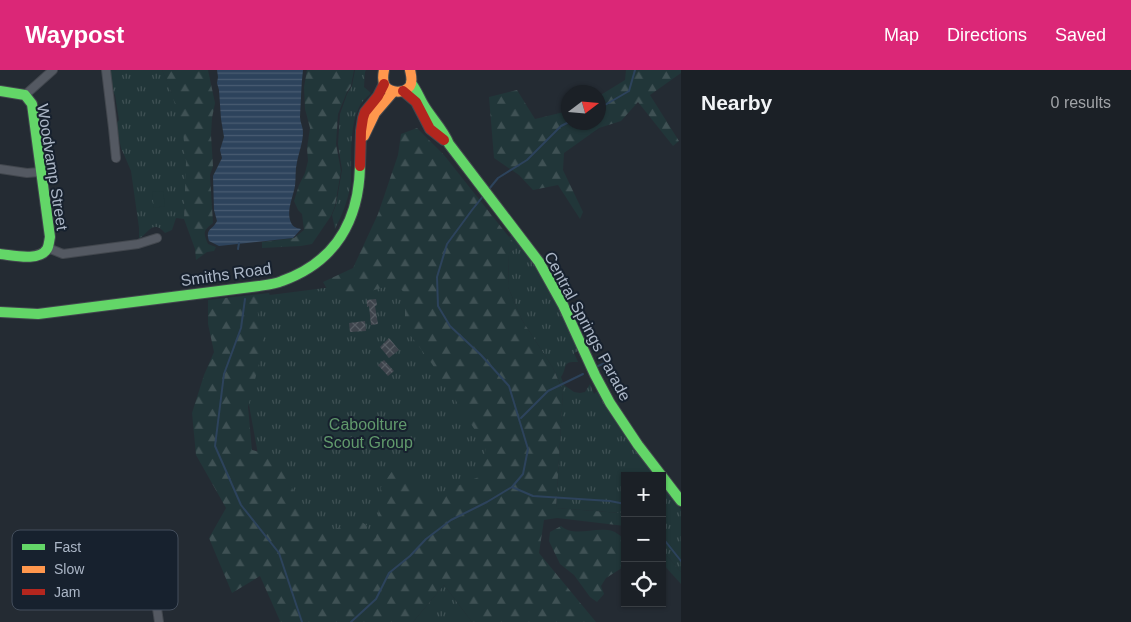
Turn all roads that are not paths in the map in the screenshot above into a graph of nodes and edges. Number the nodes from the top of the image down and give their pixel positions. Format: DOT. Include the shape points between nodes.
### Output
graph roads {
  1 [pos="53,70"];
  2 [pos="106,70"];
  3 [pos="383,74"];
  4 [pos="412,74"];
  5 [pos="0,91"];
  6 [pos="398,91"];
  7 [pos="25,95"];
  8 [pos="361,142"];
  9 [pos="448,144"];
  10 [pos="116,158"];
  11 [pos="0,169"];
  12 [pos="40,172"];
  13 [pos="157,238"];
  14 [pos="48,248"];
  15 [pos="0,254"];
  16 [pos="0,312"];
  17 [pos="681,501"];
  1 -- 7 [label="street"];
  2 -- 10 [label="street"];
  3 -- 6 [label="street, Central Springs Parade" via="390,90"];
  3 -- 8 [label="street, Smiths Road" via="376,100 364,114"];
  4 -- 6 [label="street, Smiths Road" via="409,86"];
  4 -- 9 [label="street, Central Springs Parade" via="414,86"];
  5 -- 7 [label="street, Woodvamp Street"];
  6 -- 8 [label="street, Smiths Road" via="375,113"];
  6 -- 9 [label="street, Central Springs Parade" via="416,102 430,129"];
  7 -- 12 [label="street, Woodvamp Street" via="32,104"];
  8 -- 16 [label="street, Smiths Road" via="360,187 351,219 326,255 297,275 259,286 72,310 38,314"];
  9 -- 17 [label="street, Central Springs Parade" via="522,237 567,313 614,409"];
  11 -- 12 [label="street"];
  12 -- 14 [label="street, Woodvamp Street" via="50,237"];
  13 -- 14 [label="street" via="138,244 64,254"];
  14 -- 15 [label="street, Woodvamp Street" via="41,255"];
}
